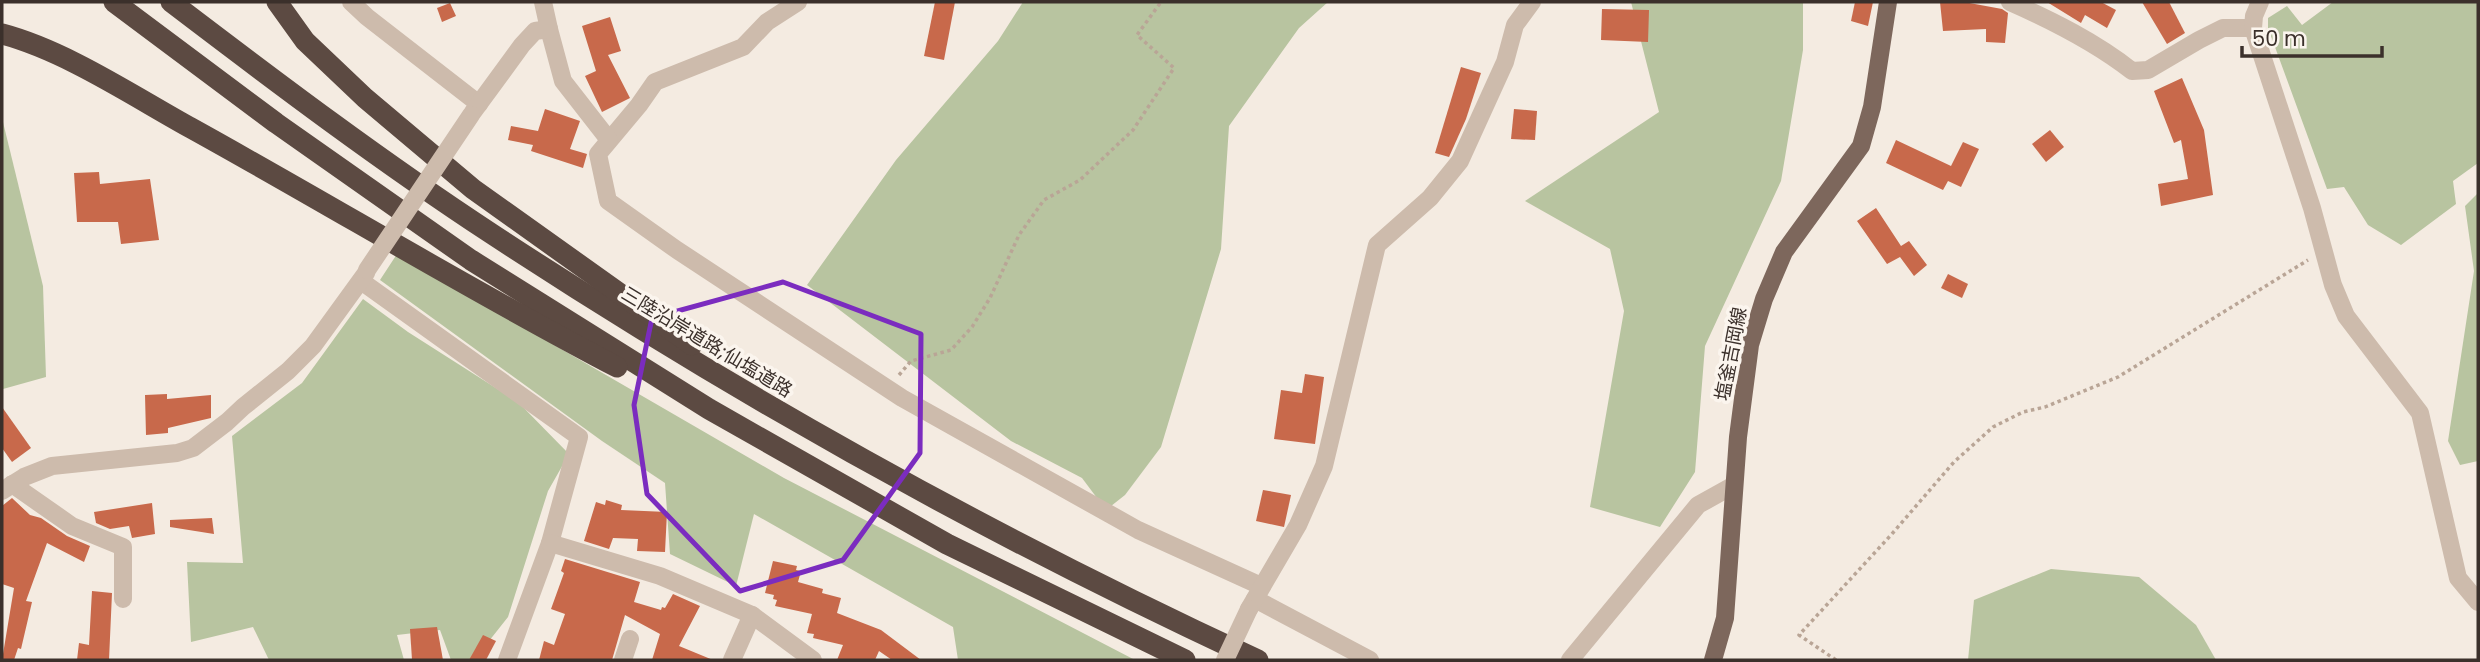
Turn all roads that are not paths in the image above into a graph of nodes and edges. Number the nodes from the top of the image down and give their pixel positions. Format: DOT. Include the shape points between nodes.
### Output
graph roads {
  1 [pos="114,2"];
  2 [pos="170,2"];
  3 [pos="277,2"];
  4 [pos="351,2"];
  5 [pos="543,2"];
  6 [pos="798,2"];
  7 [pos="1532,2"];
  8 [pos="1888,2"];
  9 [pos="2010,2"];
  10 [pos="2260,2"];
  11 [pos="2253,28"];
  12 [pos="549,29"];
  13 [pos="2,34"];
  14 [pos="475,110"];
  15 [pos="610,140"];
  16 [pos="364,275"];
  17 [pos="854,456"];
  18 [pos="1734,485"];
  19 [pos="7,487"];
  20 [pos="851,489"];
  21 [pos="550,543"];
  22 [pos="1255,598"];
  23 [pos="122,599"];
  24 [pos="2478,602"];
  25 [pos="751,615"];
  26 [pos="630,639"];
  27 [pos="507,660"];
  28 [pos="623,660"];
  29 [pos="732,660"];
  30 [pos="813,660"];
  31 [pos="1185,660"];
  32 [pos="1225,660"];
  33 [pos="1258,660"];
  34 [pos="1370,660"];
  35 [pos="1570,660"];
  36 [pos="1713,660"];
  1 -- 20 [label="highway" via="471,260 709,409"];
  2 -- 17 [label="highway, 三陸沿岸道路;仙塩道路" via="489,232 609,310"];
  3 -- 17 [label="highway" via="305,41 473,189"];
  4 -- 14 [label="street"];
  5 -- 12 [label="street"];
  6 -- 15 [label="street" via="767,22 743,47 655,82"];
  7 -- 22 [label="street" via="1515,26 1505,62 1460,161 1430,198 1377,246 1324,466"];
  8 -- 18 [label="main road, 塩釜吉岡線" via="1872,107 1861,146 1784,252 1764,299 1751,345"];
  9 -- 11 [label="street" via="2107,51 2132,71 2148,70 2223,28"];
  10 -- 11 [label="street"];
  11 -- 24 [label="street" via="2333,285 2346,316 2420,413 2458,578"];
  12 -- 14 [label="street" via="536,31 522,45"];
  12 -- 15 [label="street" via="564,81"];
  13 -- 20 [label="highway" via="79,67 569,342"];
  14 -- 16 [label="street, bridge"];
  15 -- 22 [label="street" via="598,154 608,201 677,250 902,398"];
  16 -- 19 [label="street" via="313,346 192,447 177,453 52,466"];
  16 -- 21 [label="street" via="579,437"];
  17 -- 33 [label="highway, 三陸沿岸道路;仙塩道路" via="1048,559"];
  18 -- 35 [label="street" via="1698,505"];
  18 -- 36 [label="main road, 塩釜吉岡線" via="1725,618"];
  19 -- 23 [label="street" via="72,526 123,547"];
  20 -- 31 [label="highway" via="971,556"];
  21 -- 25 [label="street" via="660,576"];
  21 -- 27 [label="street"];
  22 -- 32 [label="street, bridge"];
  22 -- 34 [label="street"];
  25 -- 29 [label="street"];
  25 -- 30 [label="street"];
  26 -- 28 [label="street"];
}
